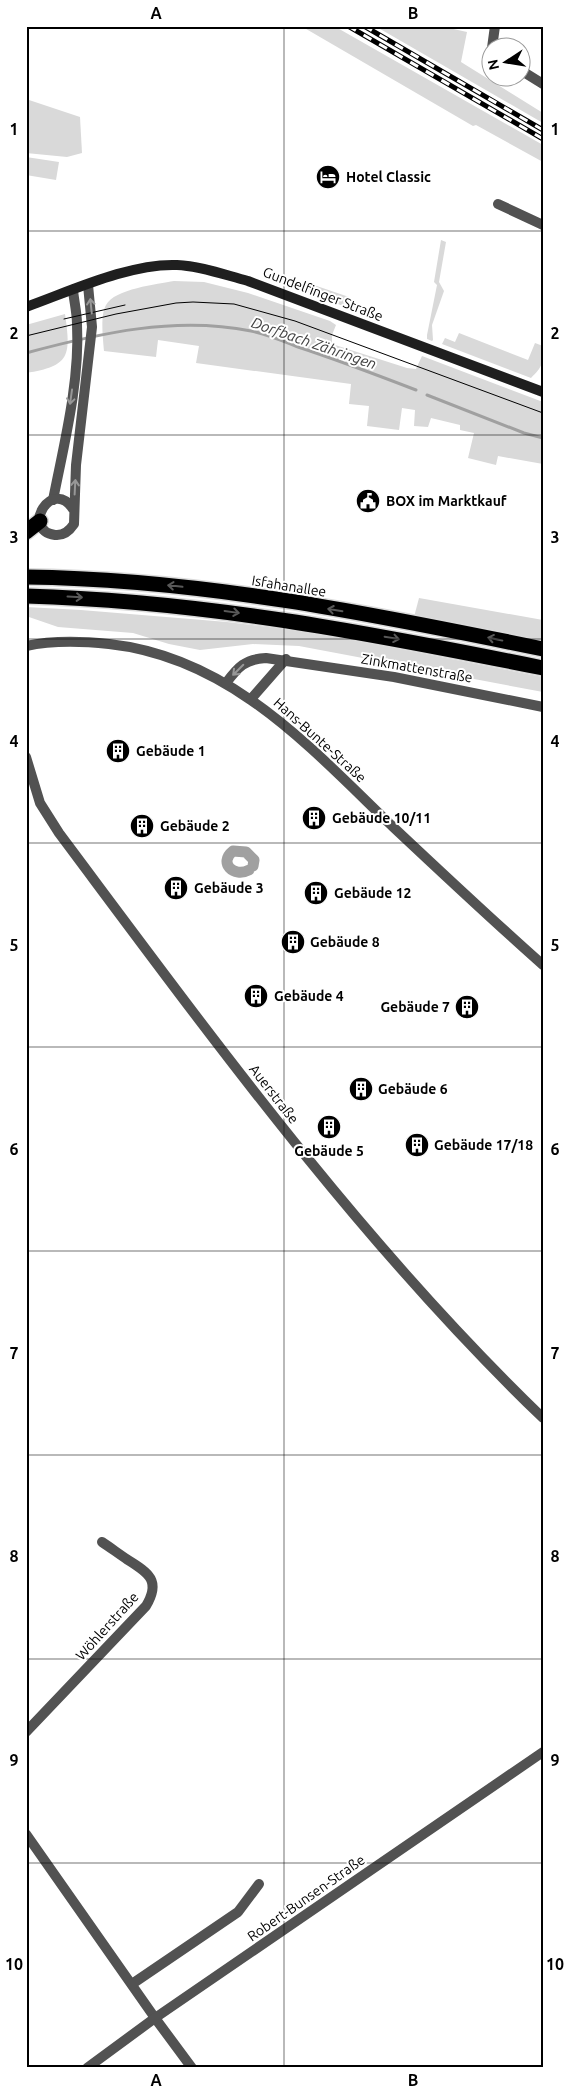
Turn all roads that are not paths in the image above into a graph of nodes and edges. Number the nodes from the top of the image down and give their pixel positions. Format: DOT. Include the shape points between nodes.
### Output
graph roads {
  1 [pos="532,77"];
  2 [pos="543,84"];
  3 [pos="498,204"];
  4 [pos="543,225"];
  5 [pos="88,285"];
  6 [pos="73,290"];
  7 [pos="26,307"];
  8 [pos="543,392"];
  9 [pos="53,500"];
  10 [pos="73,509"];
  11 [pos="40,521"];
  12 [pos="26,532"];
  13 [pos="26,577"];
  14 [pos="26,596"];
  15 [pos="26,646"];
  16 [pos="543,649"];
  17 [pos="286,660"];
  18 [pos="543,668"];
  19 [pos="226,683"];
  20 [pos="251,699"];
  21 [pos="543,707"];
  22 [pos="26,757"];
  23 [pos="543,965"];
  24 [pos="543,1418"];
  25 [pos="102,1542"];
  26 [pos="26,1732"];
  27 [pos="543,1752"];
  28 [pos="26,1834"];
  29 [pos="259,1884"];
  30 [pos="132,1984"];
  31 [pos="155,2018"];
  32 [pos="87,2068"];
  33 [pos="192,2068"];
  1 -- 2 [label="street"];
  3 -- 4 [label="street"];
  5 -- 6 [label="street, Gundelfinger Straße"];
  5 -- 8 [label="street, Gundelfinger Straße" via="131,271 163,266 200,268 257,284"];
  10 -- 5 [label="street, one-way" via="92,327"];
  6 -- 7 [label="street, Gundelfinger Straße"];
  6 -- 9 [label="street, one-way" via="77,348"];
  9 -- 10 [label="street" via="62,500"];
  9 -- 11 [label="street" via="44,505"];
  10 -- 11 [label="street" via="74,524 65,533 47,532"];
  11 -- 12 [label="highway"];
  16 -- 13 [label="highway, Isfahanallee, one-way" via="417,623 247,595 125,581"];
  14 -- 18 [label="highway, one-way" via="129,601 270,617"];
  15 -- 19 [label="street, Hans-Bunte-Straße" via="78,642 137,647 194,666"];
  17 -- 19 [label="street, Zinkmattenstraße, one-way" via="252,659"];
  17 -- 20 [label="street"];
  17 -- 21 [label="street, Zinkmattenstraße" via="394,677"];
  19 -- 20 [label="street, Hans-Bunte-Straße"];
  20 -- 23 [label="street, Hans-Bunte-Straße" via="318,755"];
  22 -- 24 [label="street, Auerstraße" via="40,802 59,833 296,1145 426,1297"];
  25 -- 26 [label="street, Wöhlerstraße" via="147,1572 154,1587 152,1596"];
  27 -- 31 [label="street, Robert-Bunsen-Straße"];
  28 -- 30 [label="street"];
  29 -- 30 [label="street" via="238,1912"];
  30 -- 31 [label="street"];
  31 -- 32 [label="street, Robert-Bunsen-Straße"];
  31 -- 33 [label="street"];
}
